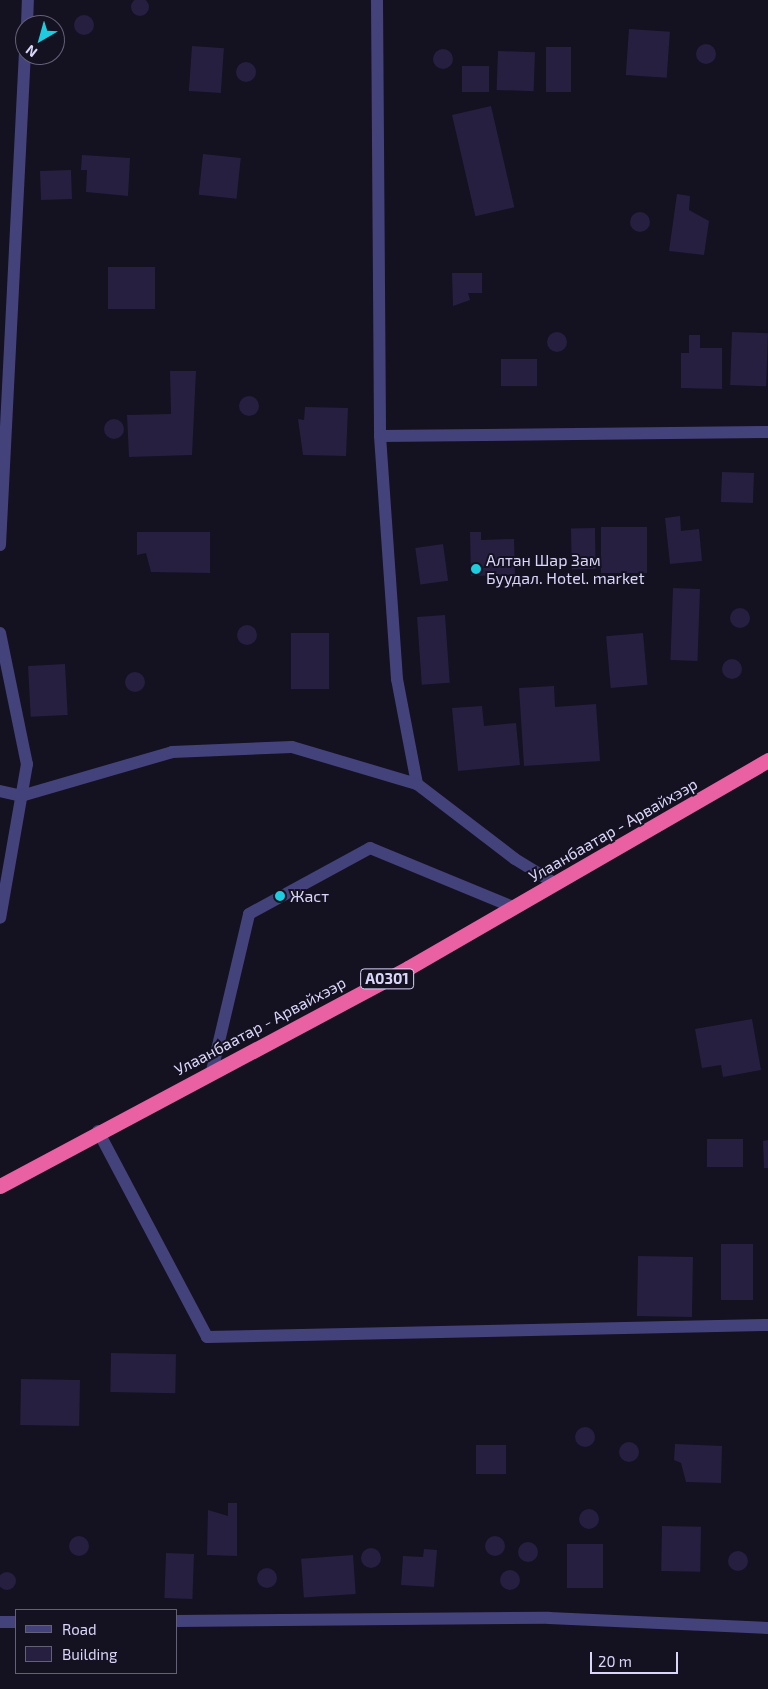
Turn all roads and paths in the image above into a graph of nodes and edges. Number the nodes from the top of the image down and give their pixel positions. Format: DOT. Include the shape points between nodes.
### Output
graph roads {
  1 [pos="28,0"];
  2 [pos="378,0"];
  3 [pos="27,15"];
  4 [pos="24,65"];
  5 [pos="768,432"];
  6 [pos="380,436"];
  7 [pos="0,546"];
  8 [pos="0,633"];
  9 [pos="768,760"];
  10 [pos="417,784"];
  11 [pos="0,791"];
  12 [pos="21,796"];
  13 [pos="556,884"];
  14 [pos="512,907"];
  15 [pos="0,918"];
  16 [pos="212,1071"];
  17 [pos="98,1131"];
  18 [pos="0,1186"];
  19 [pos="768,1325"];
  20 [pos="178,1621"];
  21 [pos="0,1622"];
  22 [pos="15,1622"];
  23 [pos="768,1628"];
  1 -- 3 [label="street"];
  2 -- 6 [label="street"];
  4 -- 7 [label="street"];
  5 -- 6 [label="street"];
  6 -- 10 [label="street" via="397,679"];
  8 -- 12 [label="street" via="27,764"];
  9 -- 13 [label="highway, Улаанбаатар - Арвайхээр / A0301"];
  10 -- 12 [label="street" via="292,747 172,752"];
  10 -- 13 [label="street" via="515,859"];
  11 -- 12 [label="street"];
  12 -- 15 [label="street"];
  13 -- 14 [label="highway, Улаанбаатар - Арвайхээр / A0301"];
  14 -- 16 [label="highway, Улаанбаатар - Арвайхээр / A0301"];
  14 -- 16 [label="street" via="370,848 249,914"];
  16 -- 17 [label="highway, Улаанбаатар - Арвайхээр / A0301"];
  17 -- 18 [label="highway, Улаанбаатар - Арвайхээр / A0301"];
  17 -- 19 [label="street" via="207,1337"];
  20 -- 23 [label="street" via="549,1618"];
  21 -- 22 [label="street"];
}
